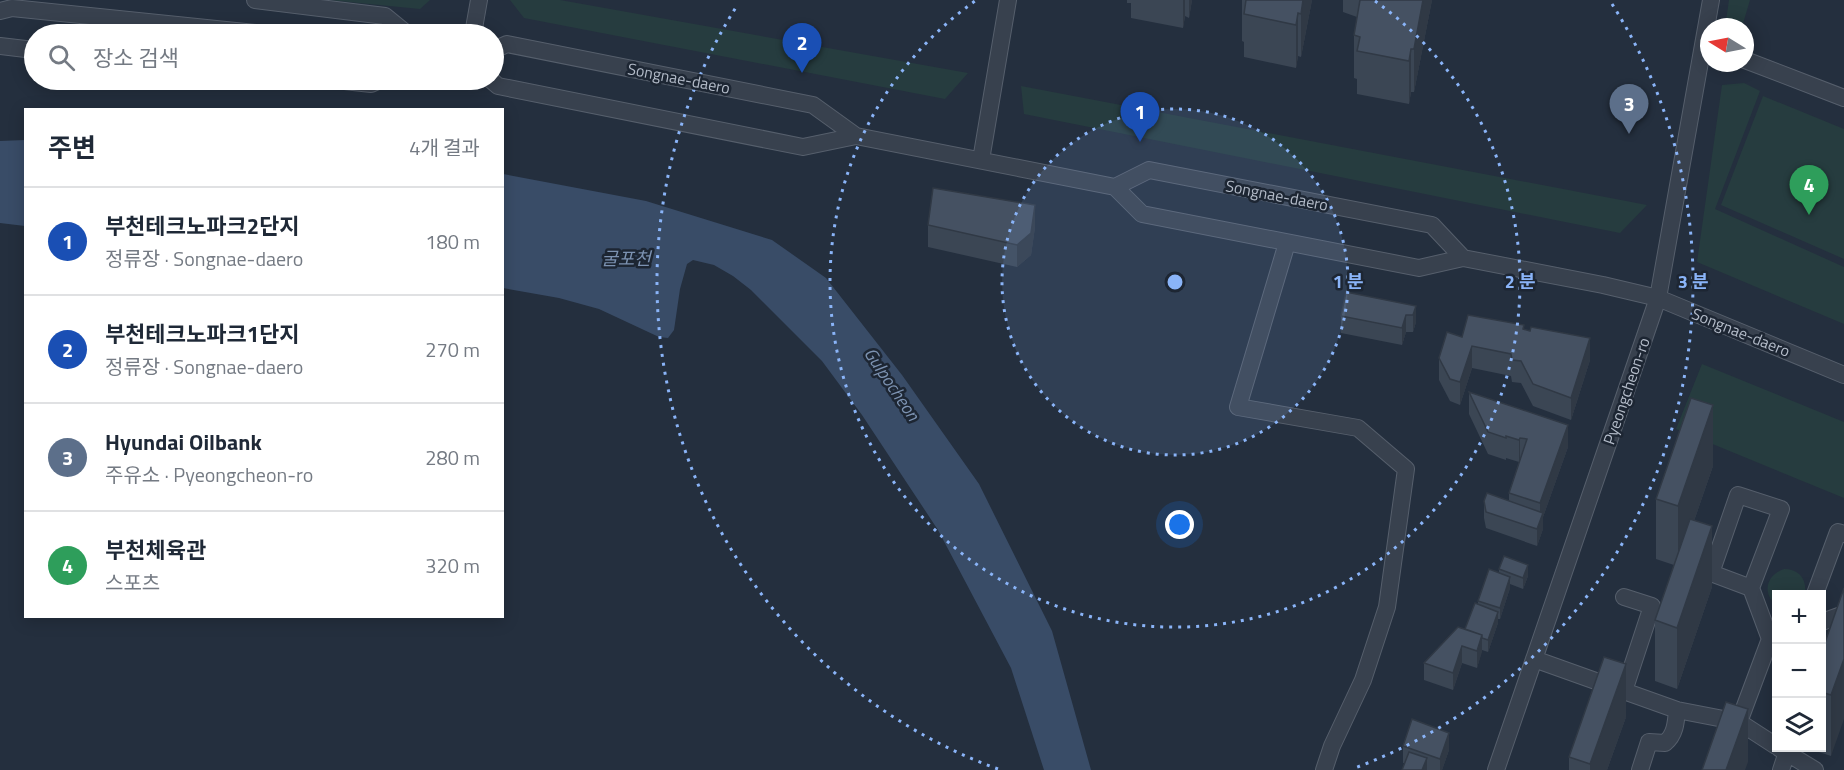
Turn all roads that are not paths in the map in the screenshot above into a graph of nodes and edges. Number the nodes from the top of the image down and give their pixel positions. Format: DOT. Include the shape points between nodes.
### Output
graph roads {
  1 [pos="255,0"];
  2 [pos="479,0"];
  3 [pos="1008,0"];
  4 [pos="1711,0"];
  5 [pos="4,7"];
  6 [pos="1709,18"];
  7 [pos="168,24"];
  8 [pos="396,24"];
  9 [pos="475,24"];
  10 [pos="504,45"];
  11 [pos="0,46"];
  12 [pos="24,50"];
  13 [pos="1754,63"];
  14 [pos="1701,72"];
  15 [pos="504,87"];
  16 [pos="1844,98"];
  17 [pos="856,136"];
  18 [pos="981,160"];
  19 [pos="1115,187"];
  20 [pos="1287,243"];
  21 [pos="1463,258"];
  22 [pos="1658,298"];
  23 [pos="1843,373"];
  24 [pos="1844,534"];
  25 [pos="1751,588"];
  26 [pos="1816,590"];
  27 [pos="1624,597"];
  28 [pos="1844,614"];
  29 [pos="1826,620"];
  30 [pos="1772,636"];
  31 [pos="1772,640"];
  32 [pos="1534,659"];
  33 [pos="1624,691"];
  34 [pos="1677,710"];
  35 [pos="1739,722"];
  36 [pos="1772,743"];
  37 [pos="1781,752"];
  38 [pos="1786,752"];
  39 [pos="1324,770"];
  40 [pos="1496,770"];
  41 [pos="1640,770"];
  42 [pos="1780,770"];
  43 [pos="1815,770"];
  1 -- 8 [label="street" via="386,15"];
  2 -- 9 [label="street"];
  3 -- 18 [label="street"];
  4 -- 6 [label="street, Pyeongcheon-ro"];
  5 -- 7 [label="street"];
  10 -- 17 [label="street, Songnae-daero" via="813,105"];
  11 -- 12 [label="street"];
  13 -- 16 [label="street"];
  14 -- 22 [label="street, Pyeongcheon-ro"];
  15 -- 17 [label="street, Songnae-daero" via="803,147"];
  17 -- 18 [label="street, Songnae-daero"];
  18 -- 19 [label="street, Songnae-daero"];
  19 -- 20 [label="street, Songnae-daero" via="1142,214"];
  19 -- 21 [label="street, Songnae-daero" via="1149,170 1432,225"];
  20 -- 21 [label="street, Songnae-daero" via="1419,268"];
  20 -- 39 [label="street" via="1238,407 1358,428 1406,469 1387,607 1363,680"];
  21 -- 22 [label="street, Songnae-daero"];
  22 -- 23 [label="street, Songnae-daero"];
  22 -- 32 [label="street, Pyeongcheon-ro"];
  24 -- 26 [label="street" via="1838,532"];
  25 -- 25 [label="street" via="1711,573 1738,495 1752,506 1781,509"];
  25 -- 30 [label="street"];
  27 -- 33 [label="street" via="1652,606"];
  28 -- 29 [label="street"];
  31 -- 35 [label="street"];
  32 -- 33 [label="street"];
  32 -- 40 [label="street, Pyeongcheon-ro"];
  33 -- 34 [label="street"];
  34 -- 35 [label="street"];
  34 -- 41 [label="street" via="1671,738 1665,743 1649,742"];
  35 -- 36 [label="street"];
  37 -- 42 [label="street"];
  38 -- 43 [label="street"];
}
